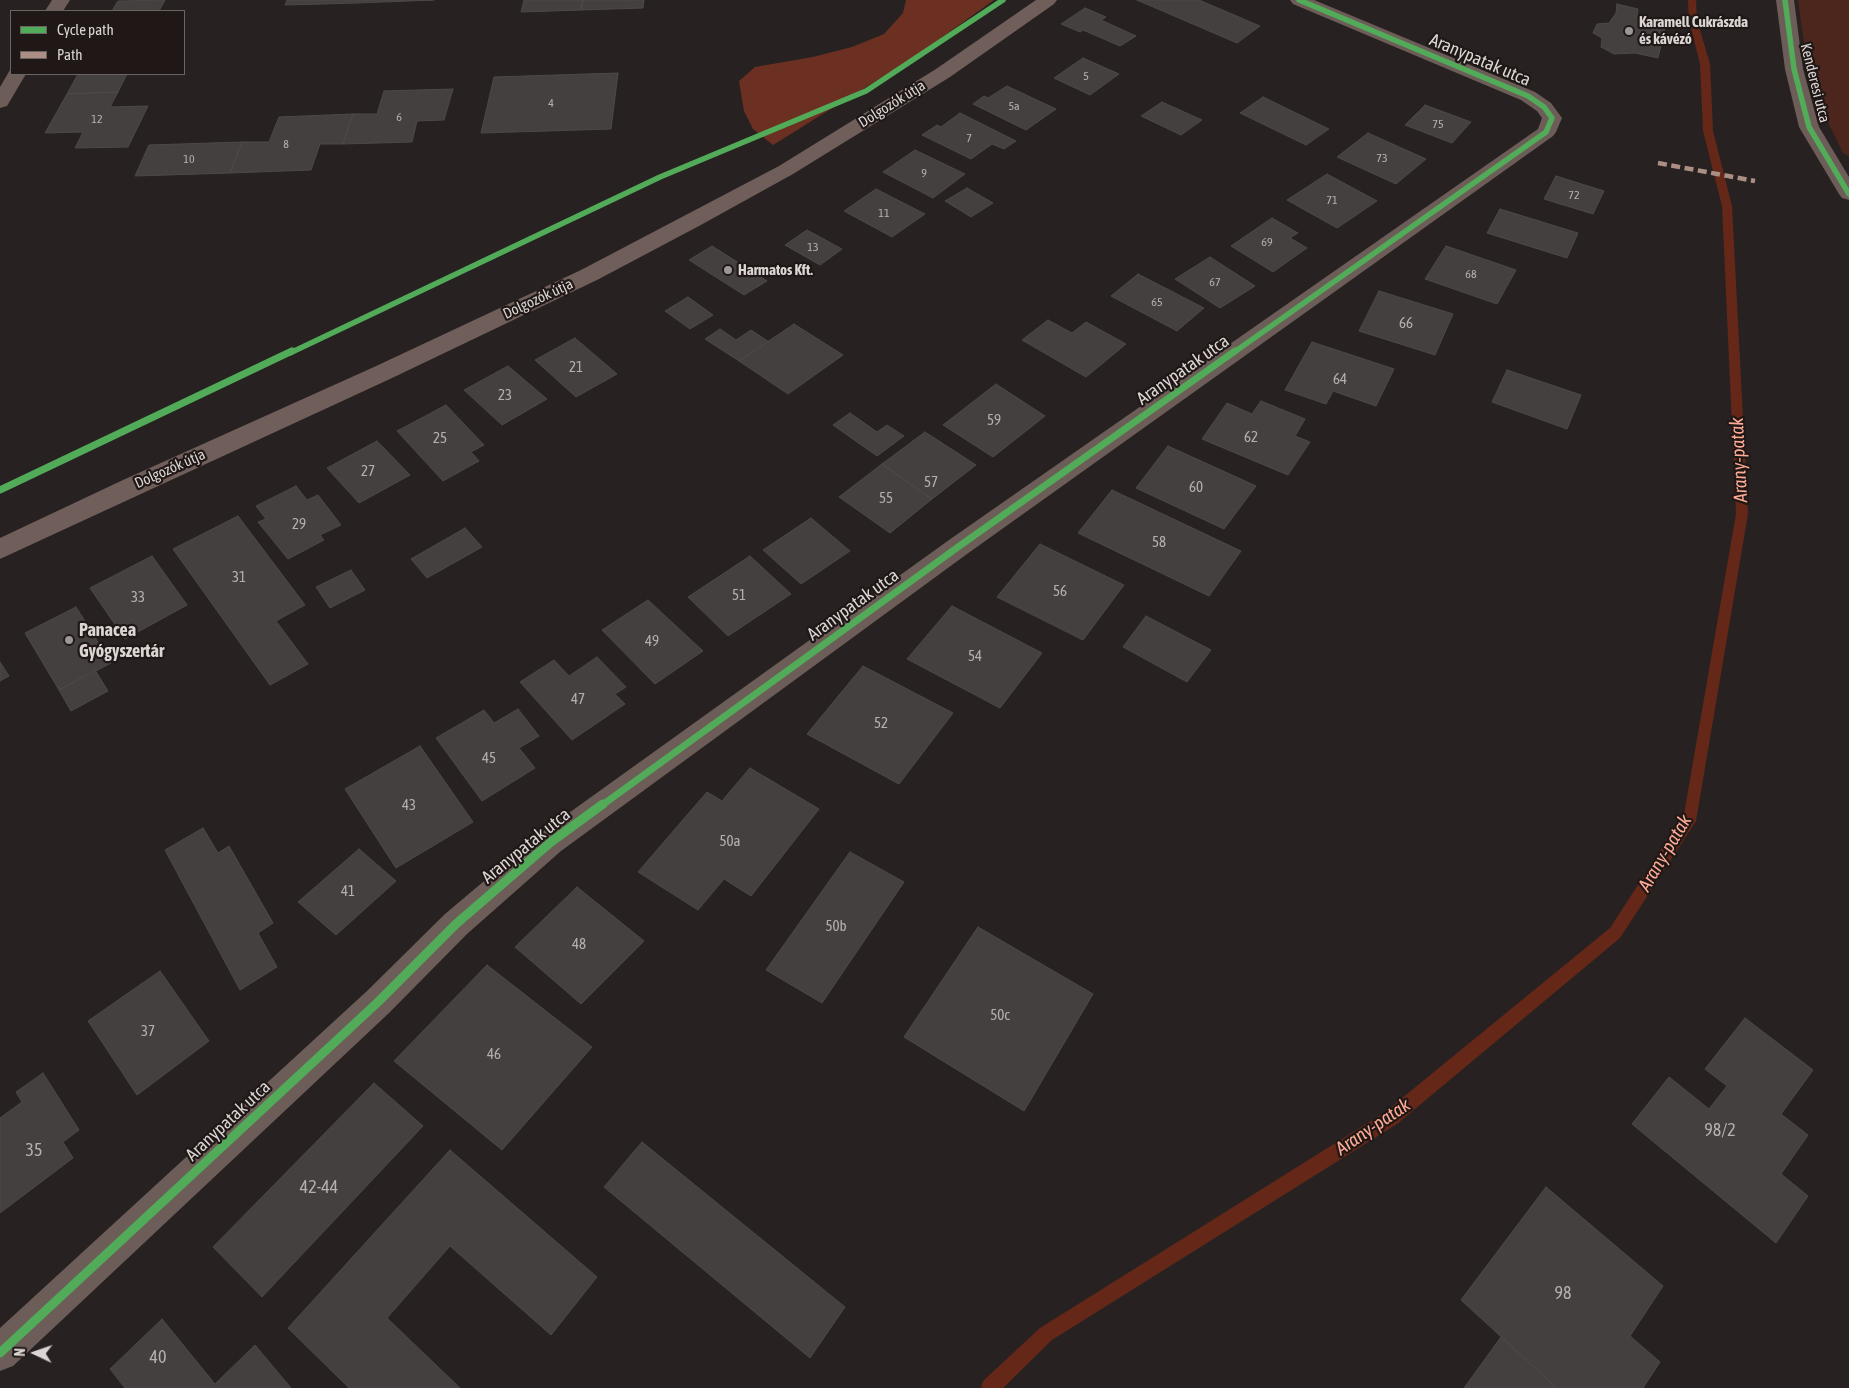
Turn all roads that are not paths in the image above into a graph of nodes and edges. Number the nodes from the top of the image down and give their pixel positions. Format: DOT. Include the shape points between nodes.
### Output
graph roads {
  1 [pos="1048,0"];
  2 [pos="1299,0"];
  3 [pos="1785,0"];
  4 [pos="16,75"];
  5 [pos="0,102"];
  6 [pos="1849,194"];
  7 [pos="0,549"];
  8 [pos="0,1353"];
  1 -- 7 [label="main road, Dolgozók útja" via="943,73 786,170 692,222 409,360"];
  2 -- 8 [label="street, Aranypatak utca" via="1528,96 1544,107 1552,118 1546,132 967,542 551,842 456,924 378,1002"];
  3 -- 6 [label="street, Kenderesi utca" via="1794,69 1809,127"];
  4 -- 5 [label="street"];
}
